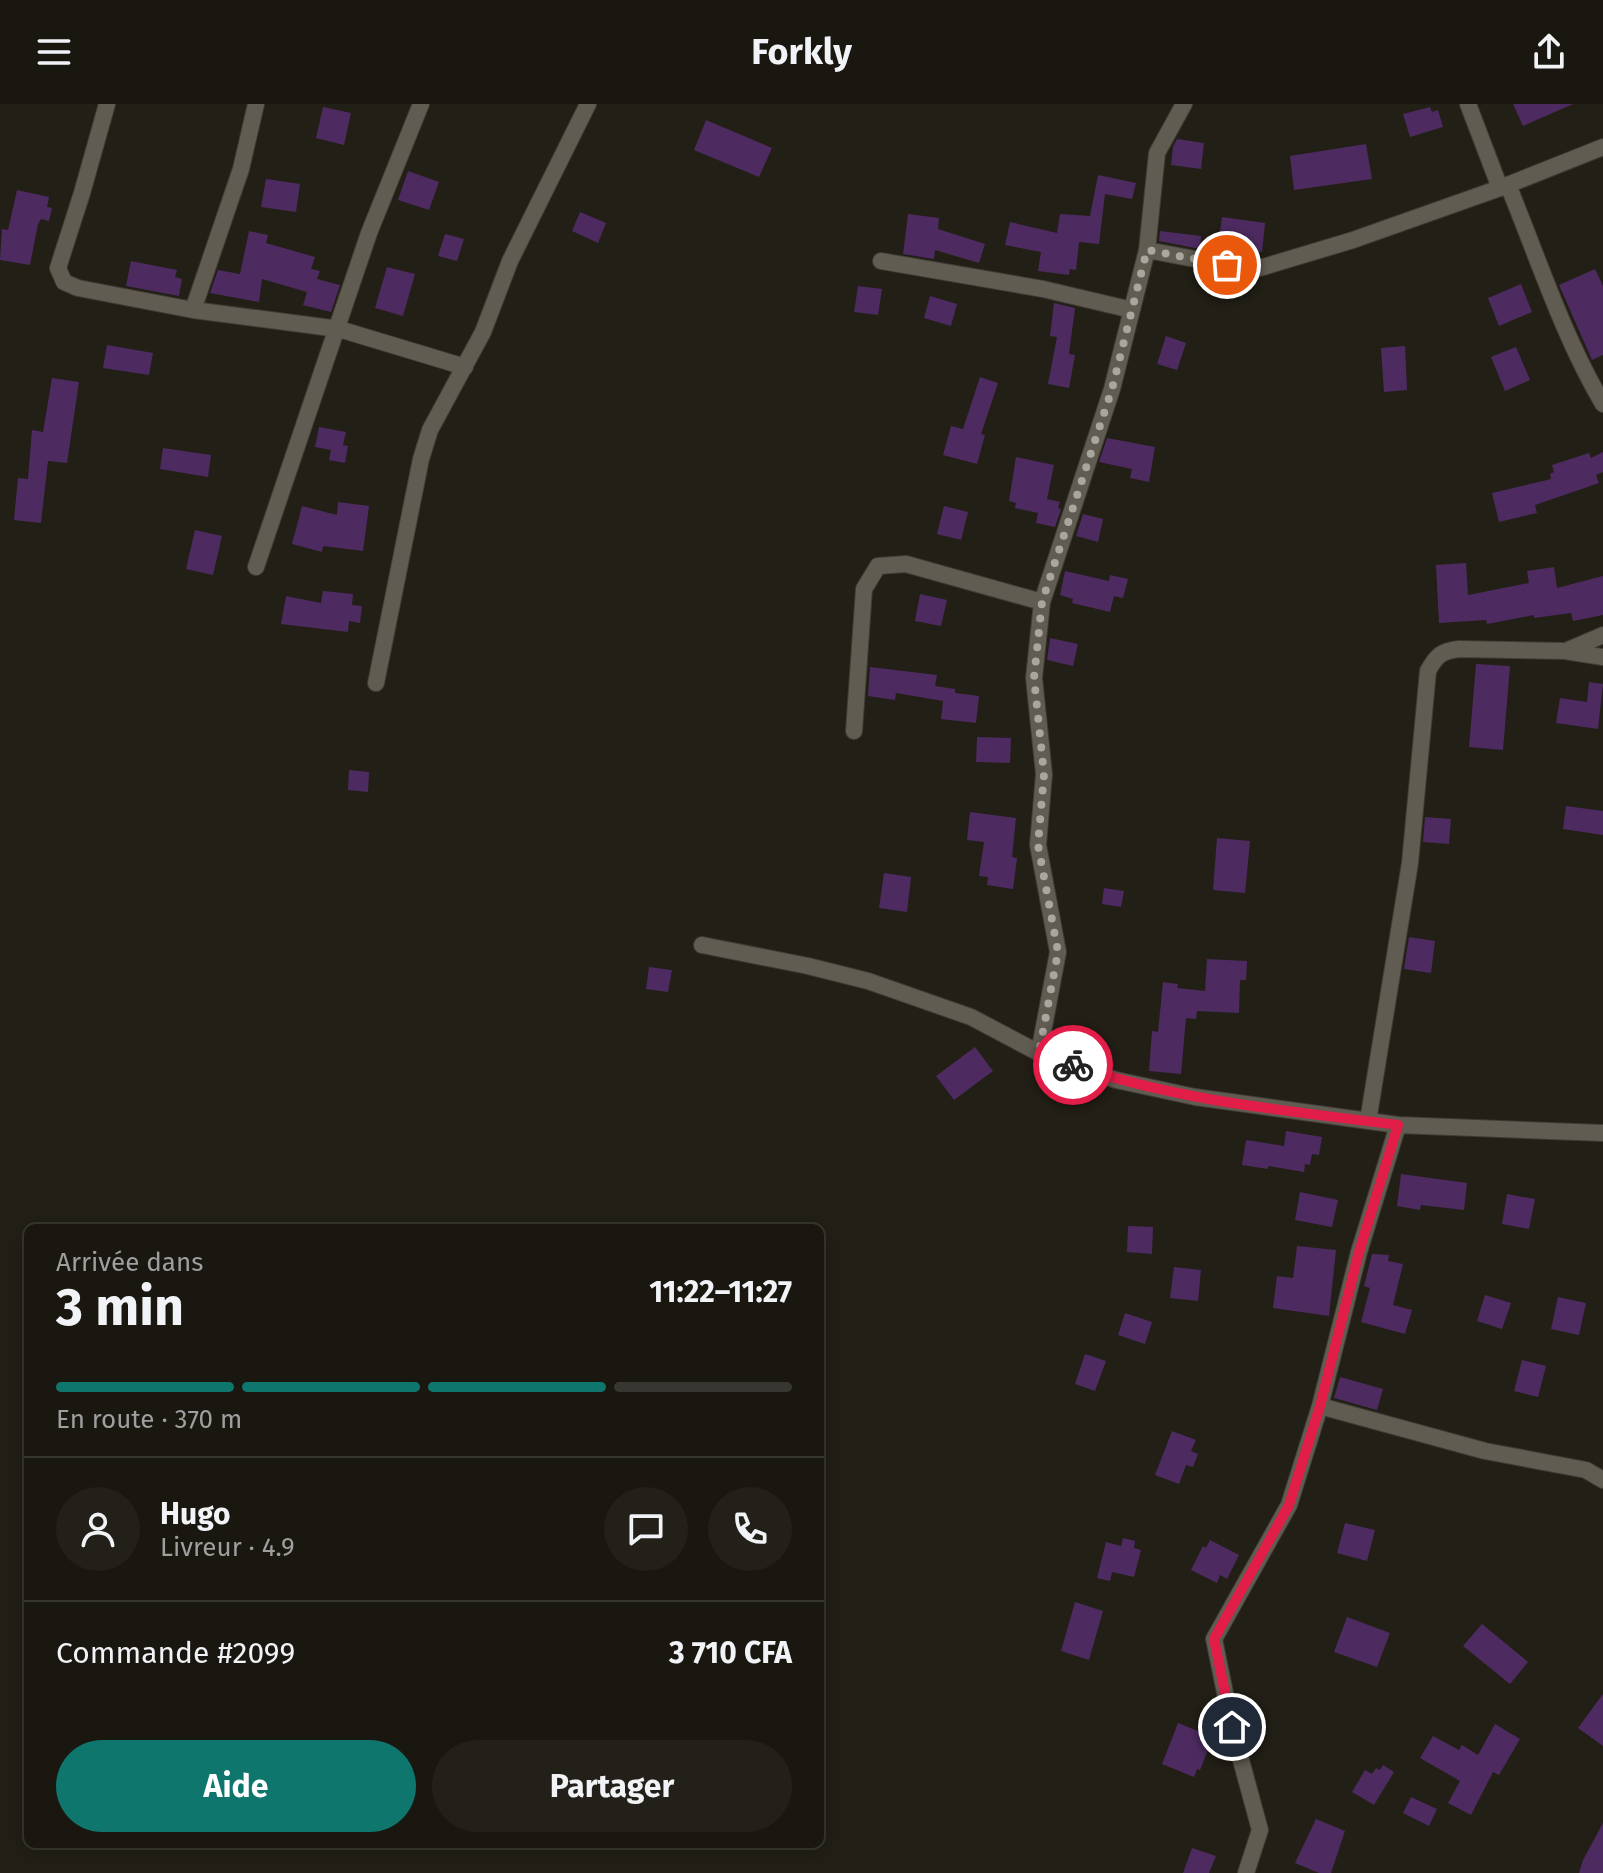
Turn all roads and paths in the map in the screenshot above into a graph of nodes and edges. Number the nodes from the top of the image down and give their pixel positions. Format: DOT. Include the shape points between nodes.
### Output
graph roads {
  1 [pos="107,104"];
  2 [pos="256,104"];
  3 [pos="421,104"];
  4 [pos="588,104"];
  5 [pos="1184,104"];
  6 [pos="1468,104"];
  7 [pos="1603,147"];
  8 [pos="1504,187"];
  9 [pos="1147,250"];
  10 [pos="881,261"];
  11 [pos="193,310"];
  12 [pos="1132,310"];
  13 [pos="339,329"];
  14 [pos="465,367"];
  15 [pos="1597,382"];
  16 [pos="1603,404"];
  17 [pos="256,567"];
  18 [pos="1042,602"];
  19 [pos="1603,635"];
  20 [pos="1565,651"];
  21 [pos="1603,657"];
  22 [pos="376,683"];
  23 [pos="854,731"];
  24 [pos="702,945"];
  25 [pos="1039,1053"];
  26 [pos="1368,1121"];
  27 [pos="1398,1125"];
  28 [pos="1603,1133"];
  29 [pos="1320,1406"];
  30 [pos="1603,1480"];
  31 [pos="1246,1873"];
  1 -- 11 [label="street" via="59,275 78,288"];
  2 -- 11 [label="street" via="241,169"];
  3 -- 13 [label="street" via="369,233"];
  4 -- 14 [label="street" via="510,261"];
  5 -- 9 [label="street" via="1157,153"];
  6 -- 8 [label="street"];
  7 -- 8 [label="street"];
  8 -- 9 [label="street" via="1253,270"];
  8 -- 15 [label="street"];
  9 -- 12 [label="street"];
  10 -- 12 [label="street"];
  11 -- 13 [label="street"];
  12 -- 18 [label="street" via="1112,389"];
  13 -- 14 [label="street"];
  13 -- 17 [label="street"];
  14 -- 22 [label="street" via="430,430 421,459"];
  15 -- 16 [label="street"];
  18 -- 23 [label="street" via="906,564 878,566 864,589"];
  18 -- 25 [label="street" via="1034,678 1044,774 1038,845 1058,952"];
  19 -- 20 [label="street"];
  20 -- 21 [label="street"];
  20 -- 26 [label="street" via="1446,650 1428,671 1410,863"];
  24 -- 25 [label="street" via="868,981 971,1017"];
  25 -- 26 [label="street" via="1116,1080 1195,1097"];
  26 -- 27 [label="street"];
  27 -- 28 [label="street"];
  27 -- 29 [label="street"];
  29 -- 30 [label="street" via="1485,1451 1586,1470"];
  29 -- 31 [label="street" via="1289,1505 1214,1639 1260,1830"];
}
